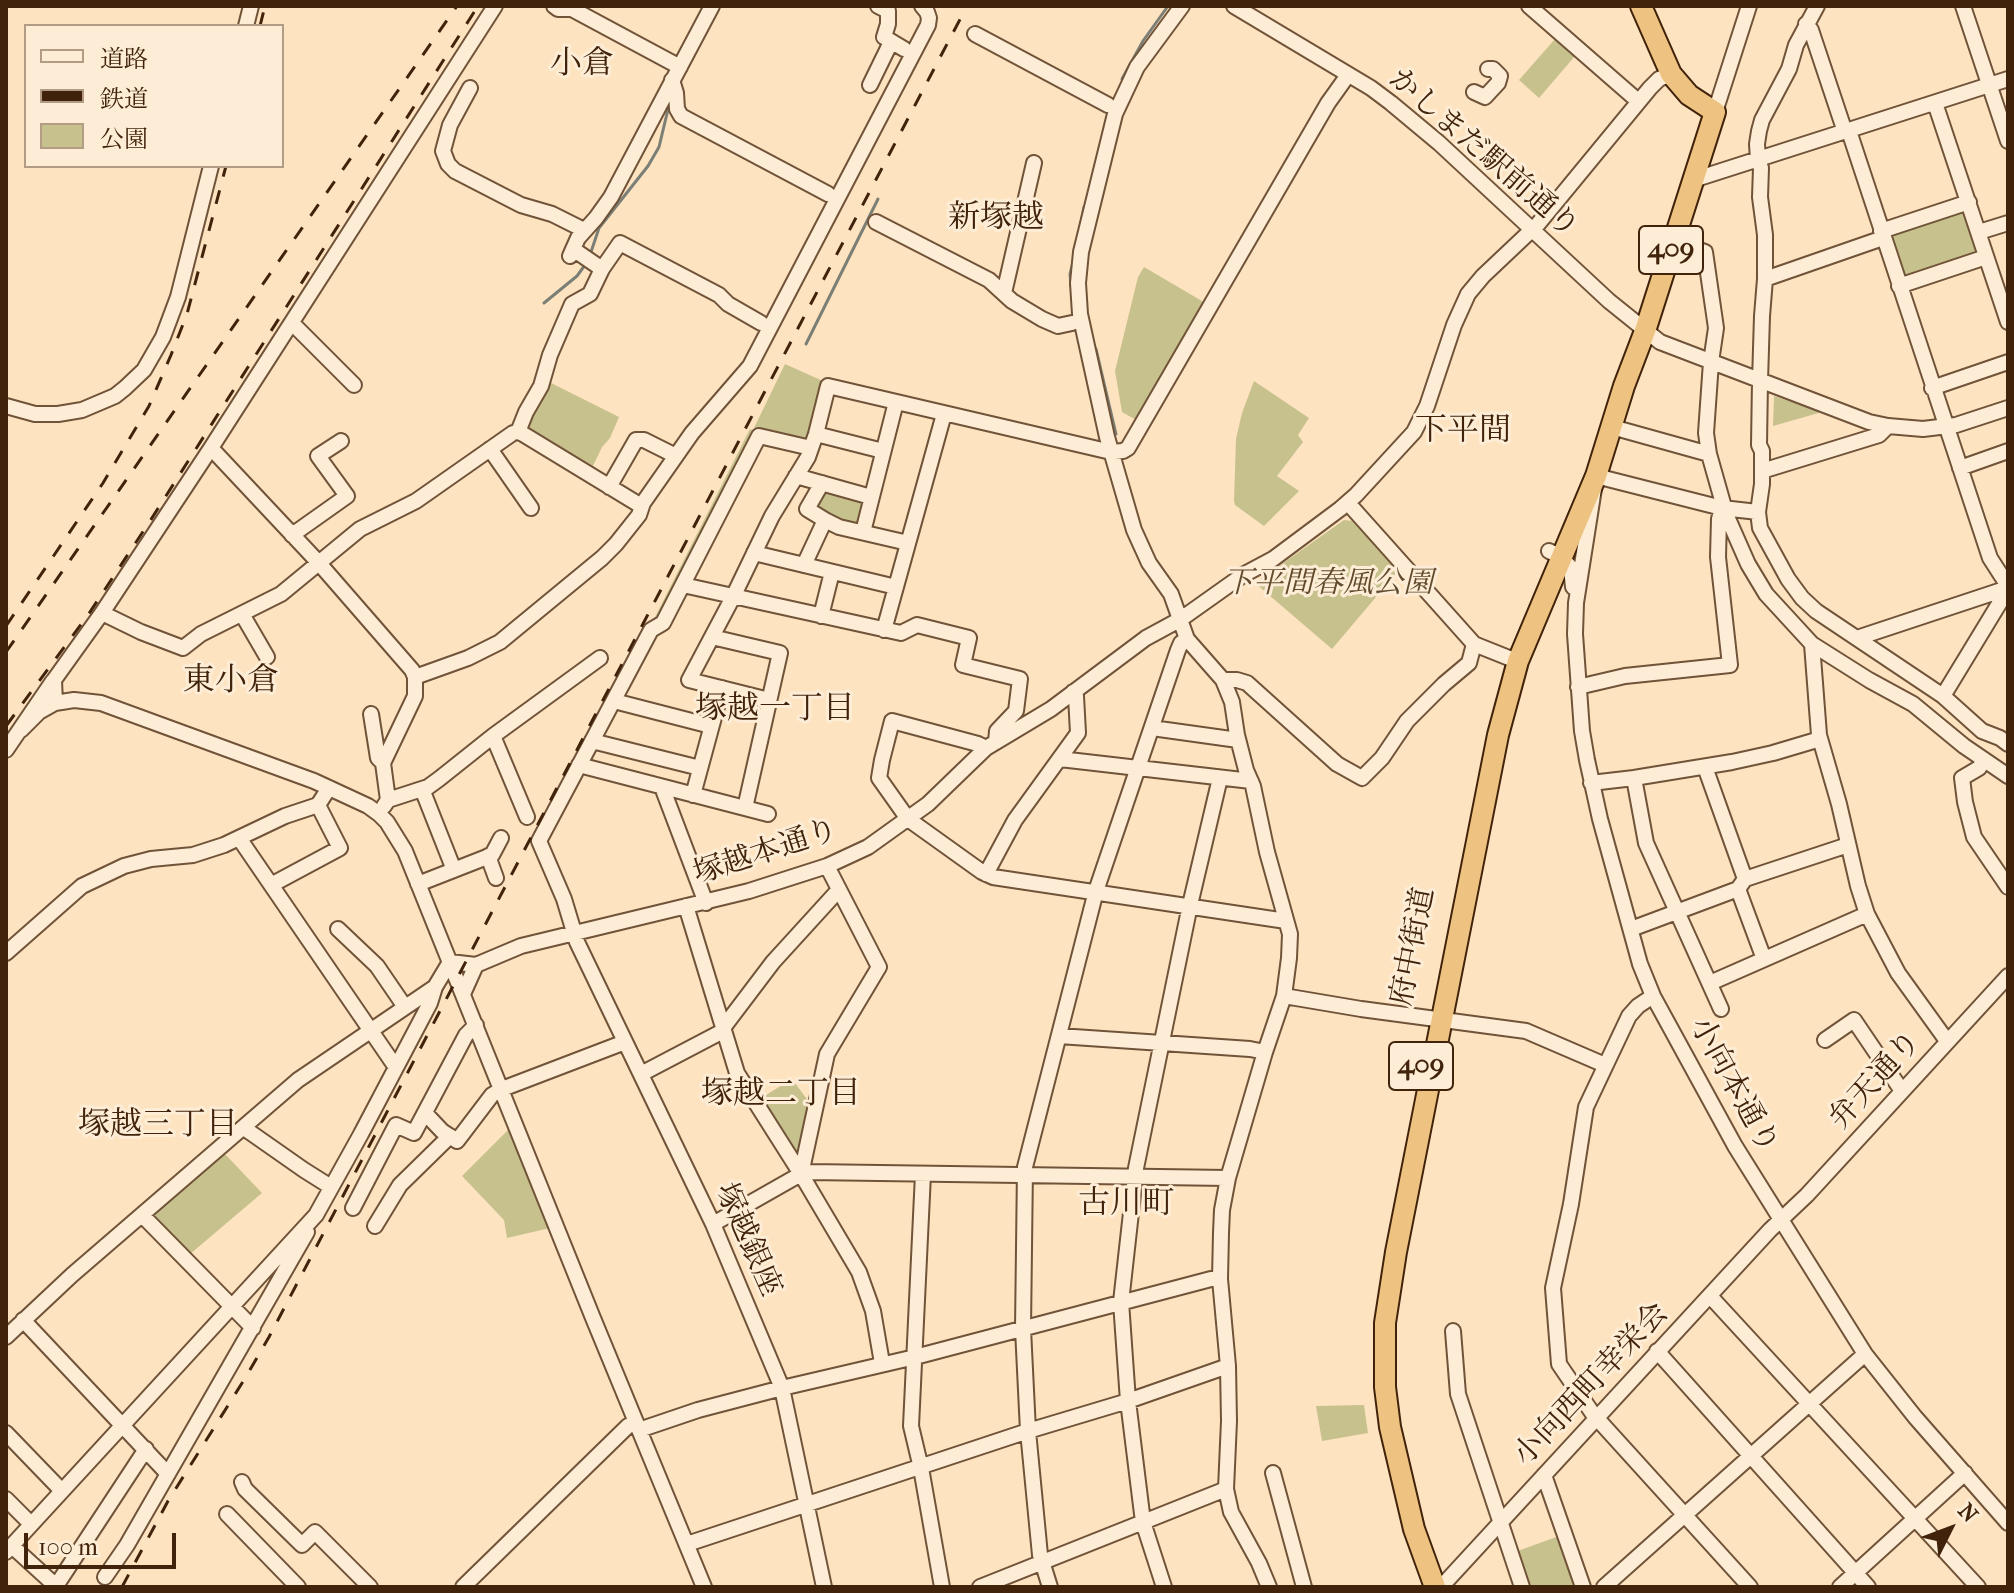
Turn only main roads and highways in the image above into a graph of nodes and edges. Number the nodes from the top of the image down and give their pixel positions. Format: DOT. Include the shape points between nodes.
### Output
graph roads {
  1 [pos="1641,6"];
  2 [pos="1624,386"];
  3 [pos="1555,554"];
  4 [pos="1436,1019"];
  5 [pos="1421,1587"];
  6 [pos="1435,1587"];
  1 -- 2 [label="highway, 府中街道 / 409" via="1671,74 1689,95 1715,112"];
  2 -- 3 [label="highway, 府中街道 / 409" via="1602,423"];
  2 -- 3 [label="highway, 府中街道 / 409" via="1596,476"];
  3 -- 4 [label="highway, 府中街道 / 409" via="1498,735"];
  3 -- 4 [label="highway, 府中街道 / 409" via="1509,658 1487,730"];
  4 -- 5 [label="highway, 府中街道 / 409" via="1375,1308 1373,1348 1387,1476"];
  4 -- 6 [label="highway, 府中街道 / 409" via="1384,1336 1390,1427 1414,1529"];
}
